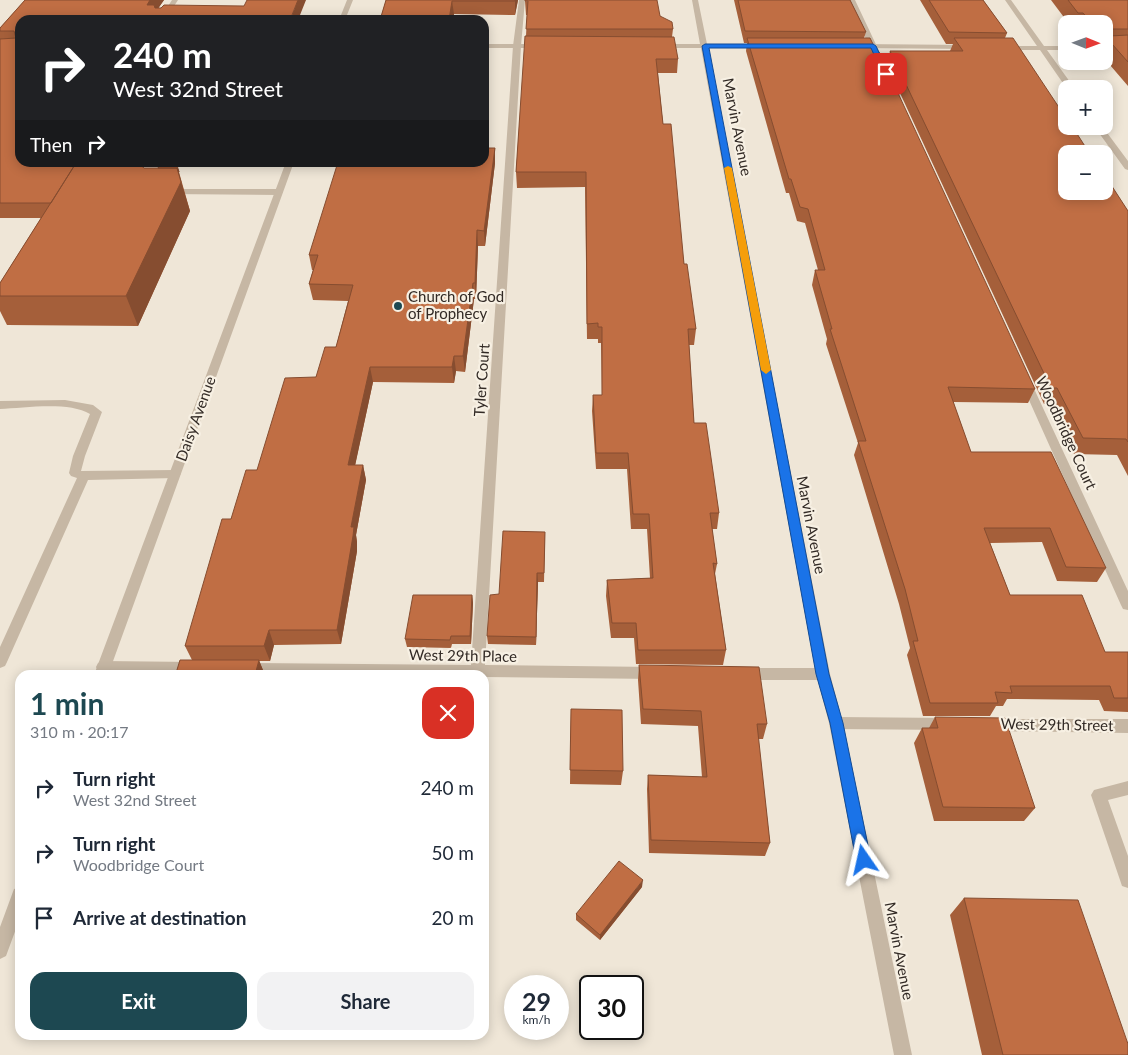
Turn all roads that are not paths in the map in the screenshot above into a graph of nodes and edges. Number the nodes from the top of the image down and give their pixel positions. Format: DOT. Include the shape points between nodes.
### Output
graph roads {
  1 [pos="175,0"];
  2 [pos="350,0"];
  3 [pos="522,0"];
  4 [pos="695,0"];
  5 [pos="852,0"];
  6 [pos="1008,0"];
  7 [pos="165,15"];
  8 [pos="344,15"];
  9 [pos="489,46"];
  10 [pos="517,46"];
  11 [pos="546,46"];
  12 [pos="650,46"];
  13 [pos="705,46"];
  14 [pos="778,46"];
  15 [pos="854,46"];
  16 [pos="873,46"];
  17 [pos="979,47"];
  18 [pos="998,48"];
  19 [pos="1042,48"];
  20 [pos="1058,48"];
  21 [pos="882,65"];
  22 [pos="1065,80"];
  23 [pos="1104,135"];
  24 [pos="288,167"];
  25 [pos="1128,168"];
  26 [pos="163,192"];
  27 [pos="279,192"];
  28 [pos="1021,371"];
  29 [pos="0,405"];
  30 [pos="175,474"];
  31 [pos="80,475"];
  32 [pos="1128,605"];
  33 [pos="0,662"];
  34 [pos="202,668"];
  35 [pos="232,669"];
  36 [pos="102,670"];
  37 [pos="135,670"];
  38 [pos="314,670"];
  39 [pos="478,670"];
  40 [pos="489,672"];
  41 [pos="668,673"];
  42 [pos="728,674"];
  43 [pos="823,674"];
  44 [pos="836,723"];
  45 [pos="1128,726"];
  46 [pos="1128,788"];
  47 [pos="1128,880"];
  48 [pos="15,910"];
  49 [pos="0,950"];
  50 [pos="903,1055"];
  1 -- 7 [label="street"];
  2 -- 8 [label="street"];
  3 -- 10 [label="street, Tyler Court"];
  4 -- 13 [label="street, Marvin Avenue"];
  5 -- 16 [label="street"];
  6 -- 19 [label="street"];
  9 -- 10 [label="street"];
  10 -- 11 [label="street"];
  10 -- 39 [label="street, Tyler Court"];
  12 -- 13 [label="street"];
  13 -- 14 [label="street"];
  13 -- 43 [label="street, Marvin Avenue"];
  15 -- 16 [label="street"];
  16 -- 17 [label="street"];
  16 -- 21 [label="street"];
  18 -- 19 [label="street"];
  19 -- 20 [label="street"];
  19 -- 22 [label="street"];
  23 -- 25 [label="street"];
  24 -- 27 [label="street, Daisy Avenue"];
  26 -- 27 [label="street"];
  27 -- 30 [label="street, Daisy Avenue"];
  28 -- 32 [label="street, Woodbridge Court"];
  29 -- 31 [label="street" via="76,405 96,412 77,456"];
  30 -- 31 [label="street"];
  30 -- 36 [label="street, Daisy Avenue"];
  31 -- 33 [label="street"];
  34 -- 37 [label="street"];
  35 -- 38 [label="street, West 29th Place"];
  40 -- 41 [label="street, West 29th Place"];
  42 -- 43 [label="street"];
  43 -- 44 [label="street, Marvin Avenue"];
  44 -- 45 [label="street, West 29th Street"];
  44 -- 50 [label="street, Marvin Avenue"];
  46 -- 47 [label="street" via="1099,795"];
  48 -- 49 [label="street"];
}
